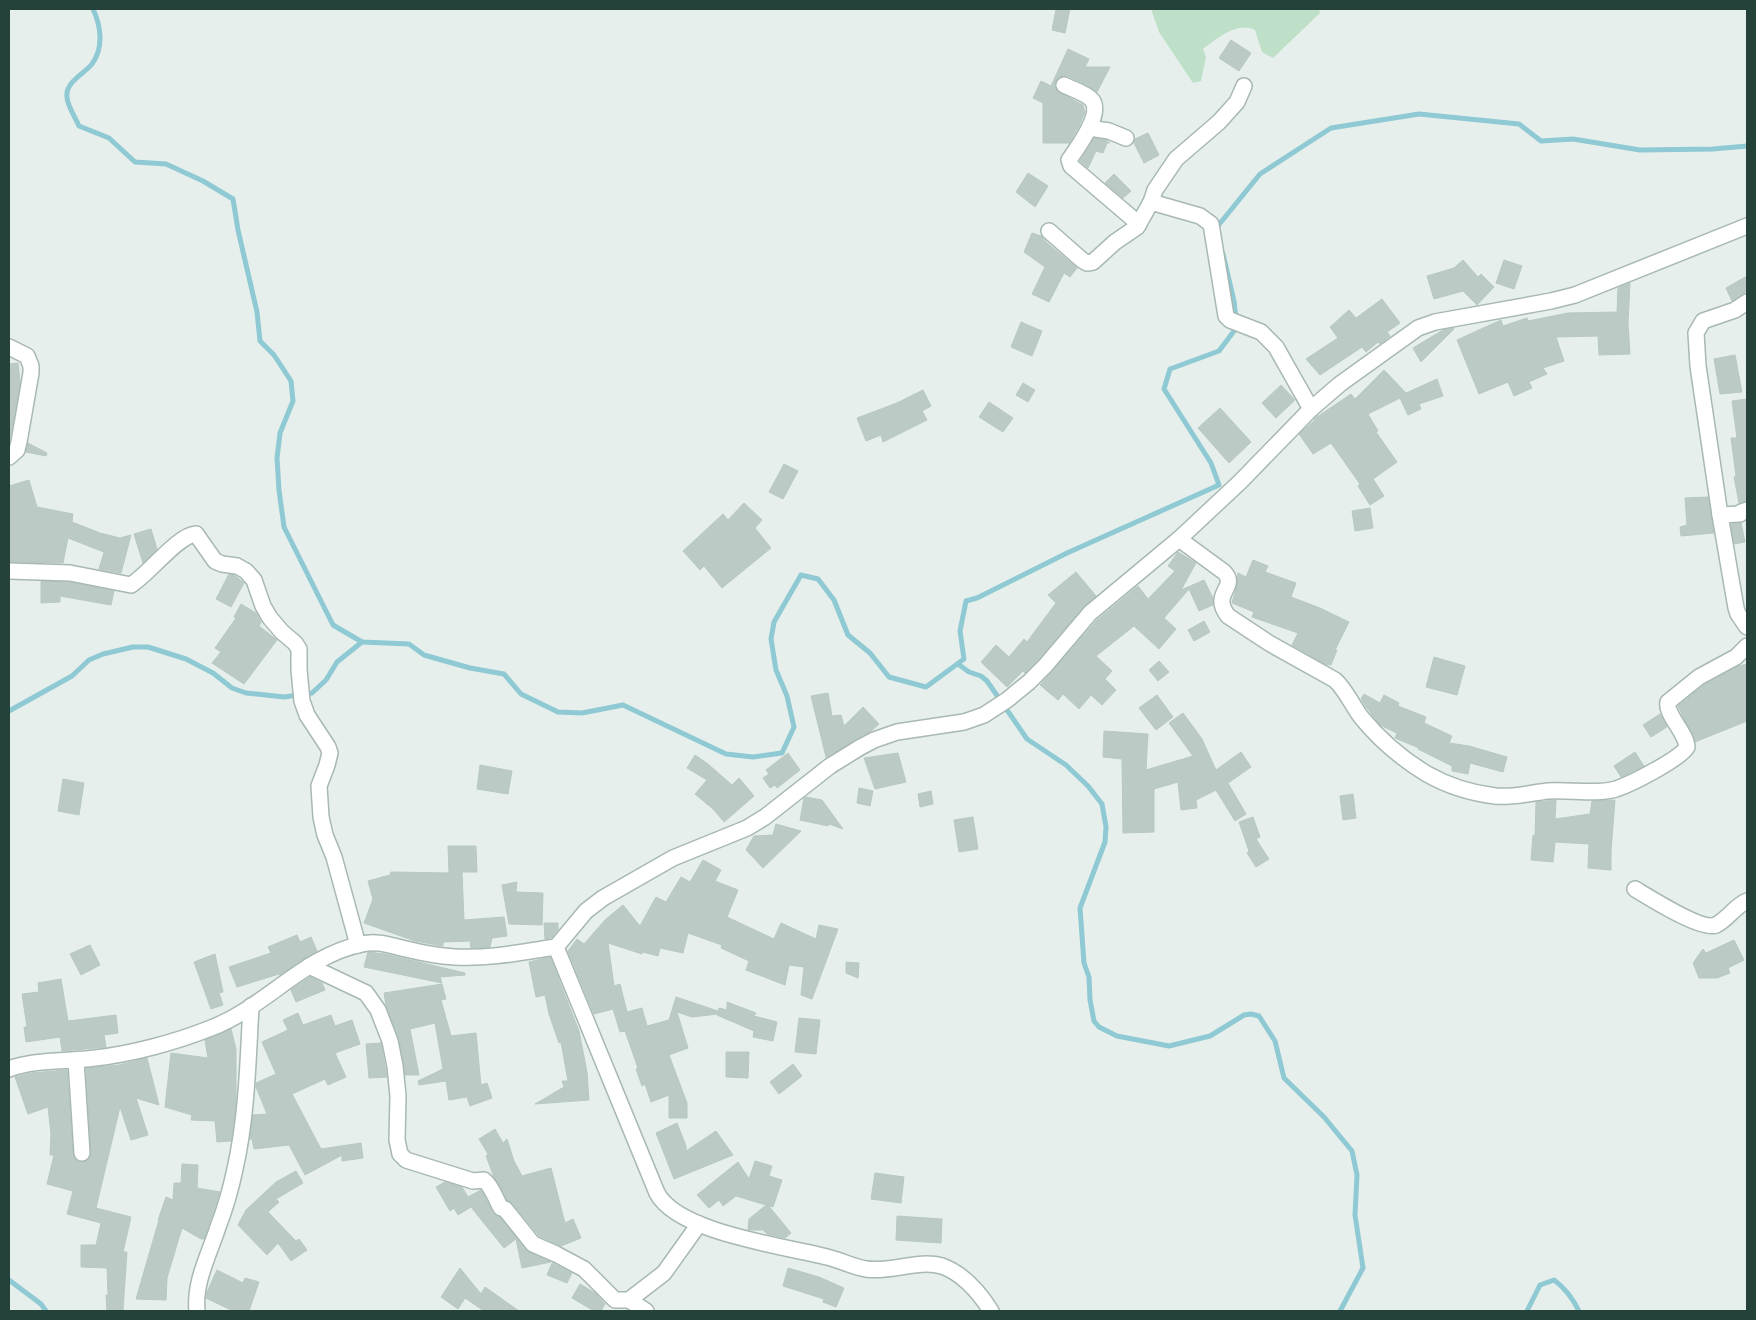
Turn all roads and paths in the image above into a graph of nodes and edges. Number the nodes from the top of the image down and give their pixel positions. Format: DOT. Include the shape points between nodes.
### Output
graph roads {
  1 [pos="1064,86"];
  2 [pos="1244,86"];
  3 [pos="1089,128"];
  4 [pos="1126,138"];
  5 [pos="1151,202"];
  6 [pos="1139,224"];
  7 [pos="1747,226"];
  8 [pos="1049,231"];
  9 [pos="1747,302"];
  10 [pos="9,347"];
  11 [pos="1311,409"];
  12 [pos="9,457"];
  13 [pos="1747,510"];
  14 [pos="1720,515"];
  15 [pos="1179,539"];
  16 [pos="9,570"];
  17 [pos="1747,628"];
  18 [pos="1747,646"];
  19 [pos="1636,889"];
  20 [pos="1747,901"];
  21 [pos="358,945"];
  22 [pos="556,947"];
  23 [pos="309,966"];
  24 [pos="251,1006"];
  25 [pos="76,1061"];
  26 [pos="9,1069"];
  27 [pos="82,1153"];
  28 [pos="699,1224"];
  29 [pos="629,1300"];
  30 [pos="197,1311"];
  31 [pos="646,1311"];
  32 [pos="991,1311"];
  1 -- 3 [label="street" via="1093,102 1094,112"];
  2 -- 5 [label="street" via="1236,102 1219,122 1176,159 1155,190"];
  3 -- 4 [label="street"];
  3 -- 6 [label="street" via="1069,160 1071,166"];
  5 -- 6 [label="street"];
  5 -- 11 [label="street" via="1200,216 1211,224 1226,316 1261,332 1276,347"];
  6 -- 8 [label="street" via="1090,264"];
  7 -- 11 [label="street" via="1575,295 1426,324 1340,384"];
  9 -- 14 [label="street" via="1735,310 1703,321 1696,333"];
  10 -- 12 [label="street" via="27,356 31,373 17,450"];
  11 -- 15 [label="street"];
  13 -- 14 [label="street" via="1740,514"];
  14 -- 17 [label="street" via="1736,610"];
  15 -- 18 [label="street" via="1228,577 1221,602 1228,616 1276,648 1335,680 1360,716 1405,760 1455,788 1496,796 1615,789 1670,762 1687,747 1668,710 1668,702 1699,677 1736,657"];
  15 -- 22 [label="street" via="1090,613 1045,666 1007,700 964,722 897,732 859,748 747,828 673,858 603,898 586,911"];
  16 -- 21 [label="street" via="70,574 131,585 183,539 196,534 215,561 246,571 254,580 270,618 299,649 302,701 330,753 319,786 321,817"];
  19 -- 20 [label="street" via="1707,926 1721,922"];
  21 -- 22 [label="street" via="378,943 456,957 499,956"];
  21 -- 23 [label="street" via="334,952"];
  22 -- 28 [label="street" via="656,1193 666,1206"];
  23 -- 24 [label="street"];
  23 -- 29 [label="street" via="366,993 378,1010 395,1066 397,1140 403,1159 472,1181 484,1180 502,1208 533,1244 584,1270 615,1300"];
  24 -- 25 [label="street" via="212,1028 115,1056"];
  24 -- 30 [label="street" via="242,1127 235,1169 199,1282"];
  25 -- 26 [label="street" via="36,1062"];
  25 -- 27 [label="street"];
  28 -- 29 [label="street" via="664,1273"];
  28 -- 32 [label="street" via="866,1269 926,1264 940,1266 971,1284"];
  29 -- 31 [label="street"];
}
